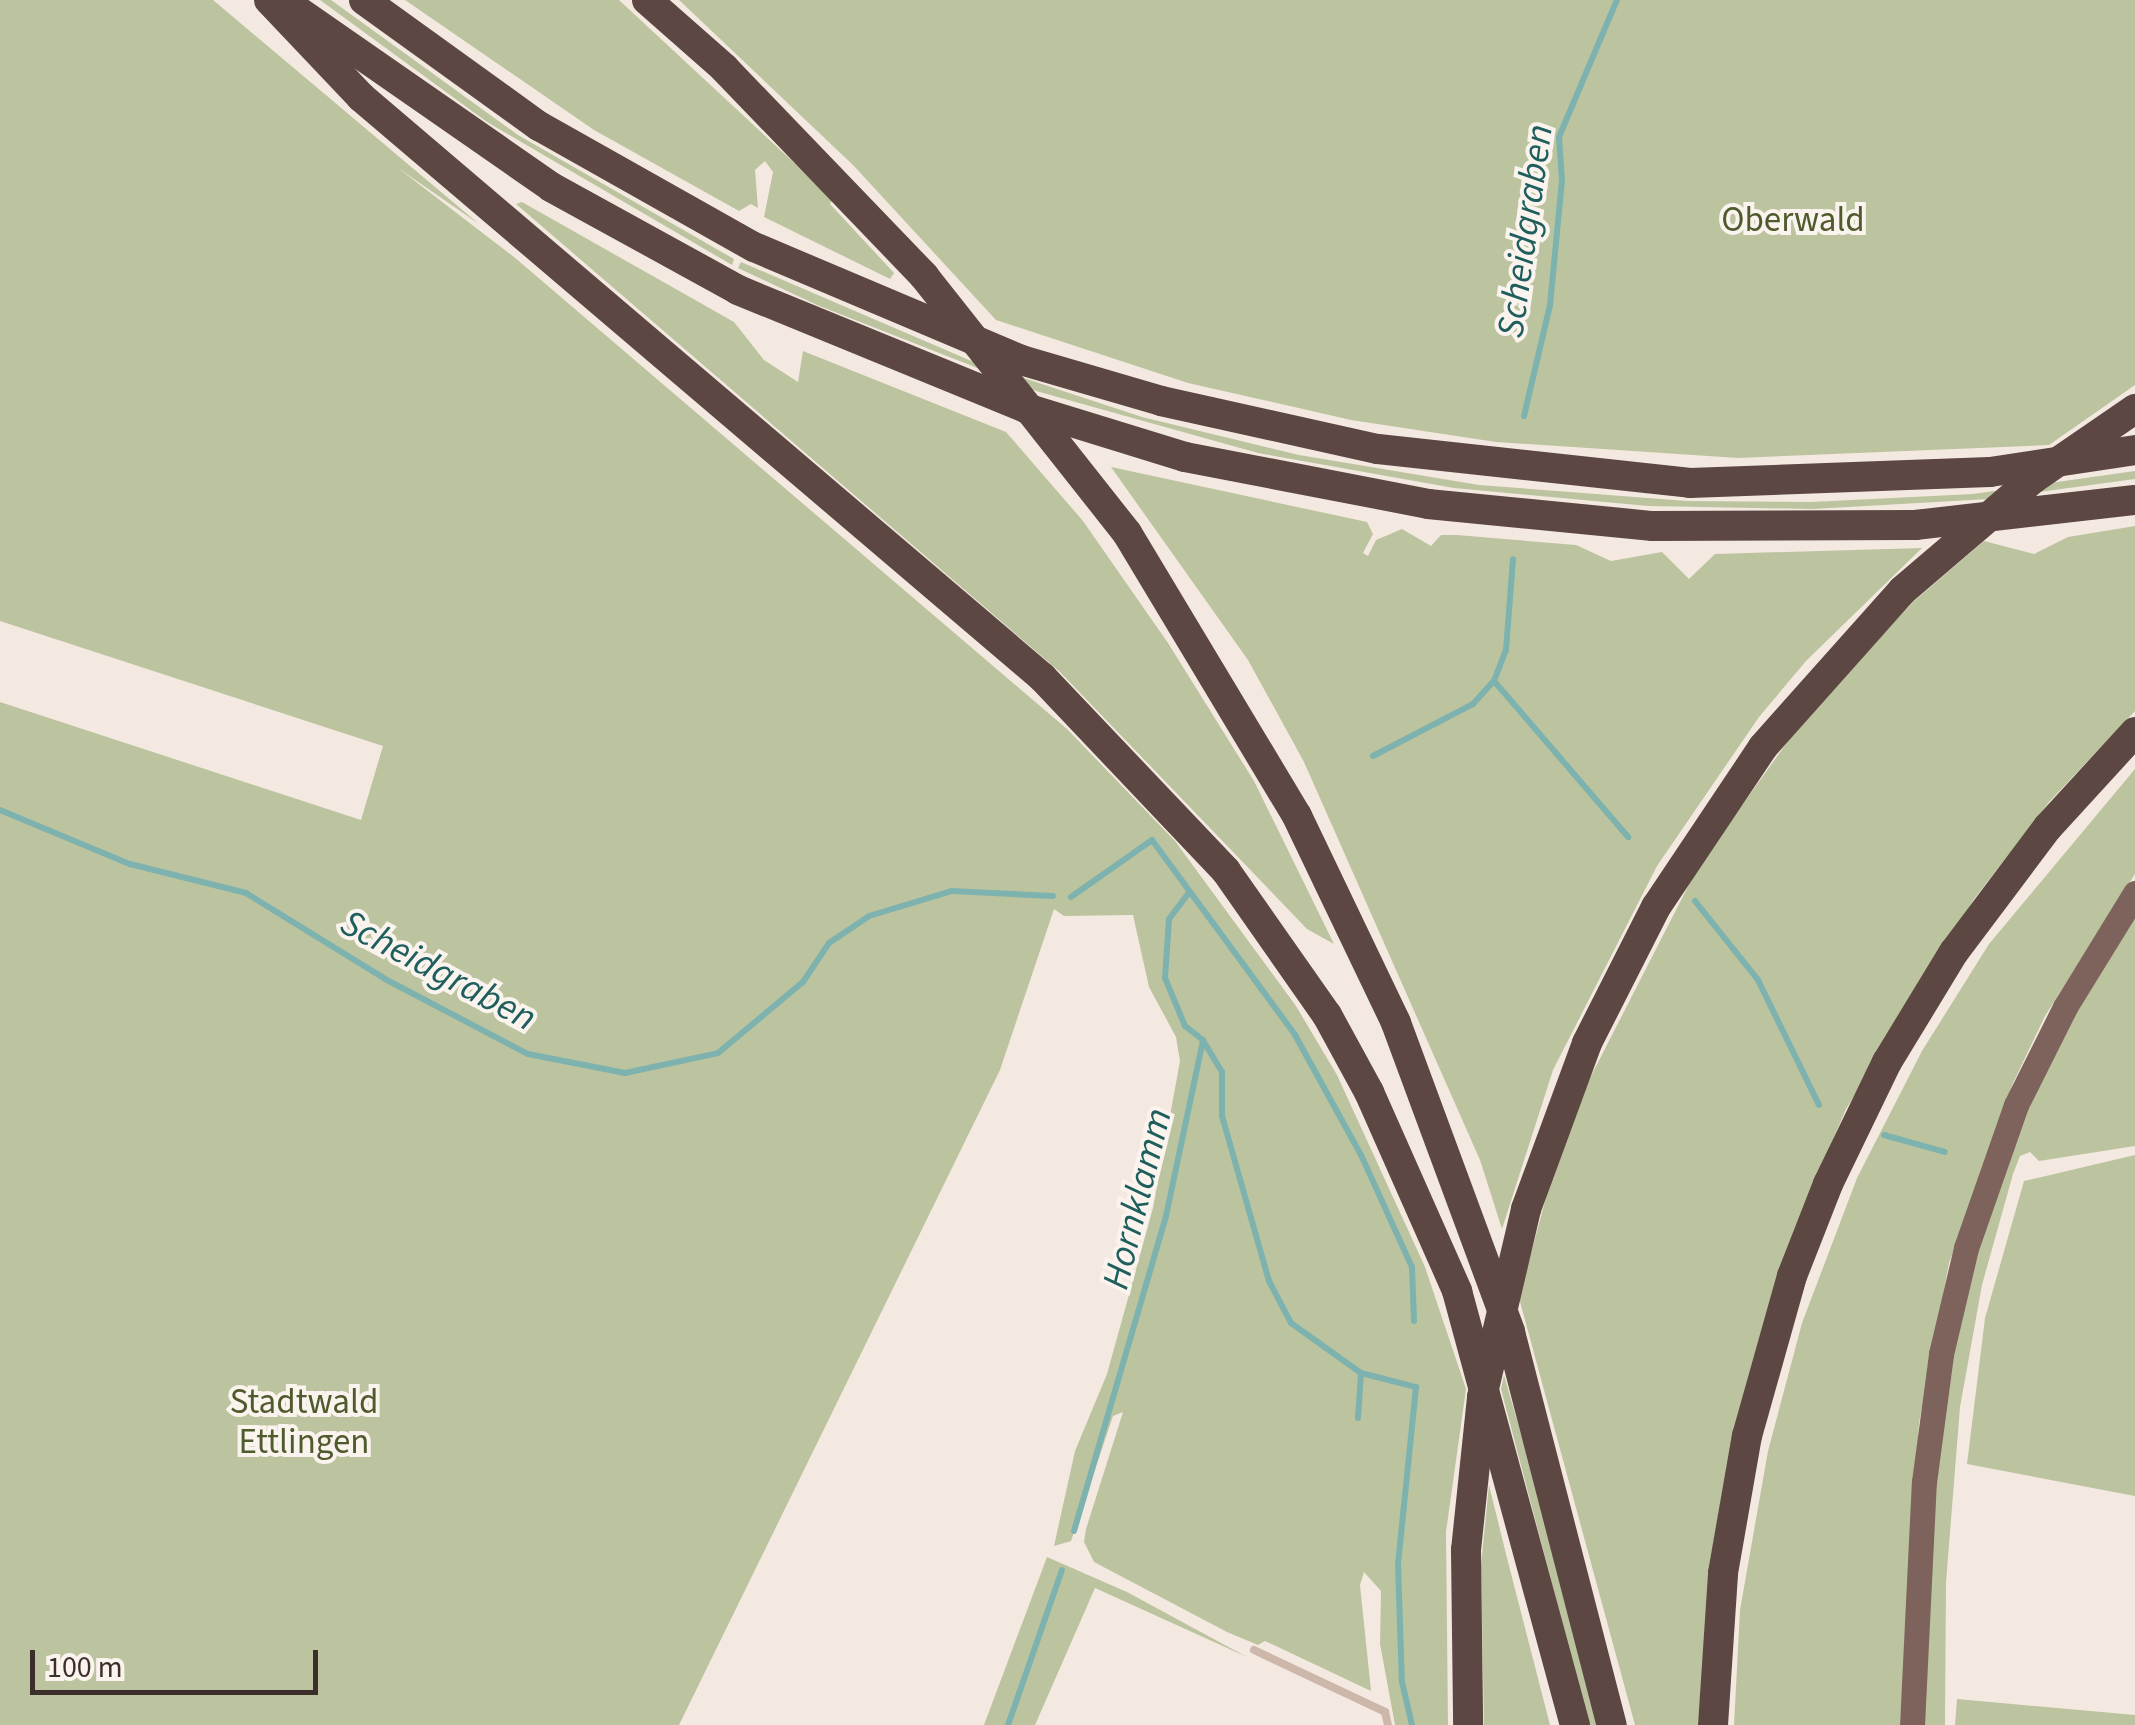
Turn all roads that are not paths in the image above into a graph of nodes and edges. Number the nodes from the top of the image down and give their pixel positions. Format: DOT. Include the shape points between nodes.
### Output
graph roads {
  1 [pos="269,0"];
  2 [pos="284,0"];
  3 [pos="364,0"];
  4 [pos="647,0"];
  5 [pos="2135,409"];
  6 [pos="2135,450"];
  7 [pos="2135,500"];
  8 [pos="2135,732"];
  9 [pos="2135,894"];
  10 [pos="1254,1650"];
  11 [pos="1388,1725"];
  12 [pos="1468,1725"];
  13 [pos="1575,1725"];
  14 [pos="1612,1725"];
  15 [pos="1713,1725"];
  16 [pos="1912,1725"];
  1 -- 13 [label="highway" via="360,97 1042,677 1226,871 1327,1015 1436,1242 1504,1450"];
  2 -- 7 [label="highway" via="536,178 691,266 896,359 1185,456 1389,498 1652,526 1915,525"];
  3 -- 6 [label="highway" via="539,126 754,247 1021,360 1161,401 1378,449 1690,482 1990,472"];
  4 -- 14 [label="highway, bridge" via="724,68 924,276 1127,533 1297,816 1410,1058 1510,1332"];
  5 -- 12 [label="highway, bridge" via="2033,479 1902,590 1772,734 1673,879 1587,1043 1526,1209 1482,1397 1466,1550"];
  8 -- 15 [label="highway" via="2048,827 1954,952 1887,1062 1834,1170 1792,1276 1746,1436 1723,1572"];
  9 -- 16 [label="main road" via="2065,1006 2016,1105 1957,1283 1924,1482"];
  10 -- 11 [label="lane" via="1385,1712"];
}
